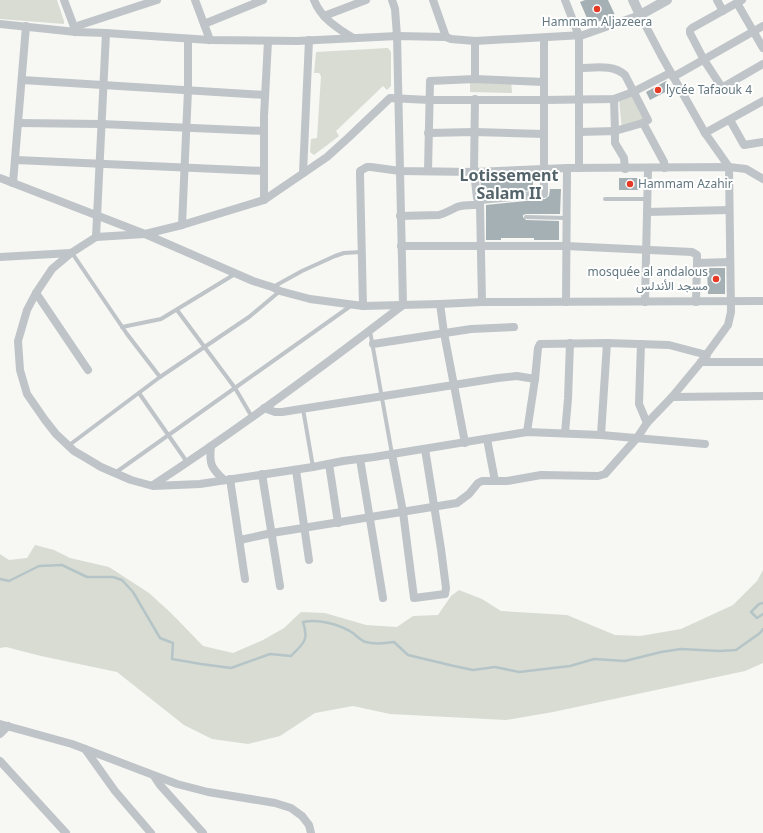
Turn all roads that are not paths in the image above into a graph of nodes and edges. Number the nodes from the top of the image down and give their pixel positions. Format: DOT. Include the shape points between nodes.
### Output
graph roads {
  1 [pos="64,0"];
  2 [pos="157,0"];
  3 [pos="195,0"];
  4 [pos="263,0"];
  5 [pos="314,0"];
  6 [pos="366,0"];
  7 [pos="392,0"];
  8 [pos="433,0"];
  9 [pos="565,0"];
  10 [pos="633,0"];
  11 [pos="667,0"];
  12 [pos="718,0"];
  13 [pos="740,1"];
  14 [pos="723,11"];
  15 [pos="640,15"];
  16 [pos="324,16"];
  17 [pos="0,24"];
  18 [pos="204,24"];
  19 [pos="26,26"];
  20 [pos="763,26"];
  21 [pos="75,30"];
  22 [pos="753,31"];
  23 [pos="106,33"];
  24 [pos="397,36"];
  25 [pos="579,36"];
  26 [pos="446,37"];
  27 [pos="353,38"];
  28 [pos="544,38"];
  29 [pos="188,39"];
  30 [pos="210,40"];
  31 [pos="309,40"];
  32 [pos="268,41"];
  33 [pos="475,41"];
  34 [pos="763,48"];
  35 [pos="704,60"];
  36 [pos="763,64"];
  37 [pos="579,68"];
  38 [pos="672,75"];
  39 [pos="475,79"];
  40 [pos="22,80"];
  41 [pos="544,82"];
  42 [pos="103,85"];
  43 [pos="188,90"];
  44 [pos="633,92"];
  45 [pos="265,95"];
  46 [pos="399,97"];
  47 [pos="614,98"];
  48 [pos="475,99"];
  49 [pos="579,99"];
  50 [pos="429,100"];
  51 [pos="544,100"];
  52 [pos="763,102"];
  53 [pos="730,120"];
  54 [pos="19,123"];
  55 [pos="101,124"];
  56 [pos="643,124"];
  57 [pos="186,127"];
  58 [pos="264,131"];
  59 [pos="614,131"];
  60 [pos="474,132"];
  61 [pos="579,132"];
  62 [pos="428,133"];
  63 [pos="705,133"];
  64 [pos="544,134"];
  65 [pos="763,142"];
  66 [pos="16,160"];
  67 [pos="100,165"];
  68 [pos="729,167"];
  69 [pos="184,168"];
  70 [pos="567,168"];
  71 [pos="579,168"];
  72 [pos="648,168"];
  73 [pos="665,168"];
  74 [pos="544,169"];
  75 [pos="625,169"];
  76 [pos="264,171"];
  77 [pos="400,171"];
  78 [pos="428,171"];
  79 [pos="474,172"];
  80 [pos="303,173"];
  81 [pos="0,178"];
  82 [pos="763,179"];
  83 [pos="13,183"];
  84 [pos="604,199"];
  85 [pos="647,199"];
  86 [pos="264,200"];
  87 [pos="480,203"];
  88 [pos="729,210"];
  89 [pos="647,212"];
  90 [pos="97,215"];
  91 [pos="400,216"];
  92 [pos="526,217"];
  93 [pos="566,218"];
  94 [pos="182,225"];
  95 [pos="145,234"];
  96 [pos="96,237"];
  97 [pos="401,246"];
  98 [pos="566,246"];
  99 [pos="482,247"];
  100 [pos="646,250"];
  101 [pos="71,252"];
  102 [pos="361,252"];
  103 [pos="0,257"];
  104 [pos="730,262"];
  105 [pos="697,263"];
  106 [pos="235,274"];
  107 [pos="276,289"];
  108 [pos="36,293"];
  109 [pos="731,301"];
  110 [pos="482,302"];
  111 [pos="566,302"];
  112 [pos="645,302"];
  113 [pos="696,302"];
  114 [pos="763,302"];
  115 [pos="440,304"];
  116 [pos="352,305"];
  117 [pos="403,305"];
  118 [pos="363,306"];
  119 [pos="177,310"];
  120 [pos="122,327"];
  121 [pos="514,327"];
  122 [pos="370,331"];
  123 [pos="444,333"];
  124 [pos="570,343"];
  125 [pos="607,343"];
  126 [pos="373,344"];
  127 [pos="641,344"];
  128 [pos="205,347"];
  129 [pos="707,355"];
  130 [pos="701,362"];
  131 [pos="763,362"];
  132 [pos="88,370"];
  133 [pos="160,377"];
  134 [pos="536,379"];
  135 [pos="454,386"];
  136 [pos="235,388"];
  137 [pos="139,393"];
  138 [pos="763,396"];
  139 [pos="382,397"];
  140 [pos="672,397"];
  141 [pos="264,408"];
  142 [pos="303,409"];
  143 [pos="252,417"];
  144 [pos="648,423"];
  145 [pos="527,432"];
  146 [pos="565,433"];
  147 [pos="169,435"];
  148 [pos="601,435"];
  149 [pos="637,438"];
  150 [pos="487,439"];
  151 [pos="465,442"];
  152 [pos="705,444"];
  153 [pos="68,446"];
  154 [pos="211,446"];
  155 [pos="425,449"];
  156 [pos="392,454"];
  157 [pos="360,459"];
  158 [pos="188,463"];
  159 [pos="329,464"];
  160 [pos="313,467"];
  161 [pos="296,470"];
  162 [pos="115,473"];
  163 [pos="262,474"];
  164 [pos="227,480"];
  165 [pos="495,481"];
  166 [pos="153,486"];
  167 [pos="435,507"];
  168 [pos="403,512"];
  169 [pos="370,517"];
  170 [pos="338,523"];
  171 [pos="305,528"];
  172 [pos="272,533"];
  173 [pos="240,540"];
  174 [pos="309,560"];
  175 [pos="245,579"];
  176 [pos="280,586"];
  177 [pos="383,598"];
  178 [pos="4,725"];
  179 [pos="0,734"];
  180 [pos="85,749"];
  181 [pos="0,761"];
  182 [pos="154,775"];
  183 [pos="66,833"];
  184 [pos="151,833"];
  185 [pos="203,833"];
  186 [pos="311,833"];
  1 -- 21 [label="street"];
  2 -- 21 [label="street"];
  3 -- 18 [label="street"];
  4 -- 18 [label="street"];
  5 -- 16 [label="street"];
  6 -- 16 [label="street"];
  7 -- 24 [label="street"];
  8 -- 26 [label="street"];
  9 -- 25 [label="street"];
  10 -- 15 [label="street"];
  11 -- 15 [label="street"];
  12 -- 14 [label="street"];
  13 -- 14 [label="street"];
  13 -- 22 [label="street"];
  14 -- 35 [label="street" via="690,30"];
  15 -- 25 [label="street"];
  15 -- 38 [label="street"];
  16 -- 27 [label="street"];
  17 -- 19 [label="street"];
  18 -- 30 [label="street"];
  19 -- 21 [label="street"];
  19 -- 40 [label="street"];
  20 -- 22 [label="street"];
  21 -- 23 [label="street"];
  22 -- 34 [label="street"];
  22 -- 35 [label="street"];
  23 -- 29 [label="street"];
  23 -- 42 [label="street"];
  24 -- 26 [label="street"];
  24 -- 27 [label="street"];
  24 -- 46 [label="street"];
  25 -- 28 [label="street"];
  25 -- 37 [label="street"];
  26 -- 33 [label="street"];
  27 -- 31 [label="street"];
  28 -- 33 [label="street"];
  28 -- 41 [label="street"];
  29 -- 30 [label="street"];
  29 -- 43 [label="street"];
  30 -- 32 [label="street"];
  31 -- 32 [label="street"];
  31 -- 80 [label="street"];
  32 -- 45 [label="street"];
  33 -- 39 [label="street"];
  35 -- 36 [label="street" via="722,87"];
  35 -- 38 [label="street"];
  37 -- 44 [label="street" via="609,68 621,71"];
  37 -- 49 [label="street"];
  38 -- 44 [label="street"];
  38 -- 63 [label="street"];
  39 -- 41 [label="street"];
  39 -- 50 [label="street" via="431,80"];
  40 -- 42 [label="street"];
  40 -- 54 [label="street"];
  41 -- 51 [label="street"];
  42 -- 43 [label="street"];
  42 -- 55 [label="street"];
  43 -- 45 [label="street"];
  43 -- 57 [label="street"];
  44 -- 47 [label="street"];
  44 -- 56 [label="street" via="648,120"];
  45 -- 58 [label="street"];
  46 -- 50 [label="street"];
  46 -- 77 [label="street"];
  46 -- 80 [label="street" via="390,98 327,157"];
  47 -- 49 [label="street"];
  47 -- 59 [label="street"];
  48 -- 50 [label="street"];
  48 -- 51 [label="street"];
  48 -- 60 [label="street"];
  49 -- 51 [label="street"];
  49 -- 61 [label="street"];
  50 -- 62 [label="street"];
  51 -- 64 [label="street"];
  52 -- 53 [label="street"];
  53 -- 63 [label="street"];
  53 -- 65 [label="street" via="744,144"];
  54 -- 55 [label="street"];
  54 -- 66 [label="street"];
  55 -- 57 [label="street"];
  55 -- 67 [label="street"];
  56 -- 59 [label="street"];
  56 -- 73 [label="street"];
  57 -- 58 [label="street"];
  57 -- 69 [label="street"];
  58 -- 76 [label="street"];
  59 -- 61 [label="street"];
  59 -- 75 [label="street" via="615,143 624,158"];
  60 -- 62 [label="street"];
  60 -- 64 [label="street"];
  60 -- 79 [label="street"];
  61 -- 71 [label="street"];
  62 -- 78 [label="street"];
  63 -- 68 [label="street"];
  64 -- 74 [label="street"];
  66 -- 67 [label="street"];
  66 -- 83 [label="street"];
  67 -- 69 [label="street"];
  67 -- 90 [label="street"];
  68 -- 73 [label="street"];
  68 -- 82 [label="street" via="746,169"];
  68 -- 88 [label="street"];
  69 -- 76 [label="street"];
  69 -- 94 [label="street"];
  70 -- 71 [label="street"];
  70 -- 74 [label="street"];
  70 -- 93 [label="street"];
  71 -- 75 [label="street"];
  72 -- 73 [label="street"];
  72 -- 75 [label="street"];
  72 -- 85 [label="street"];
  74 -- 79 [label="street"];
  74 -- 87 [label="street" via="544,194"];
  76 -- 86 [label="street"];
  77 -- 78 [label="street"];
  77 -- 91 [label="street"];
  77 -- 102 [label="street" via="371,166 360,171"];
  78 -- 79 [label="street"];
  79 -- 87 [label="street"];
  80 -- 86 [label="street"];
  81 -- 83 [label="street"];
  83 -- 90 [label="street"];
  84 -- 85 [label="lane"];
  85 -- 89 [label="street"];
  86 -- 94 [label="street"];
  87 -- 91 [label="street" via="458,206 439,215"];
  87 -- 99 [label="street"];
  88 -- 89 [label="street"];
  88 -- 104 [label="street"];
  89 -- 100 [label="street"];
  90 -- 95 [label="street"];
  90 -- 96 [label="street"];
  91 -- 97 [label="street"];
  92 -- 93 [label="lane"];
  93 -- 98 [label="street"];
  94 -- 95 [label="street"];
  95 -- 96 [label="street"];
  95 -- 106 [label="street"];
  96 -- 101 [label="street"];
  97 -- 99 [label="street"];
  97 -- 117 [label="street"];
  98 -- 99 [label="street"];
  98 -- 100 [label="street"];
  98 -- 111 [label="street"];
  99 -- 110 [label="street"];
  100 -- 105 [label="street" via="694,252 697,255"];
  100 -- 112 [label="street"];
  101 -- 103 [label="street"];
  101 -- 108 [label="street" via="52,269"];
  101 -- 120 [label="lane"];
  102 -- 107 [label="lane" via="335,256 302,271"];
  102 -- 118 [label="street"];
  104 -- 105 [label="street"];
  104 -- 109 [label="street"];
  105 -- 113 [label="street"];
  106 -- 107 [label="street"];
  106 -- 119 [label="lane"];
  107 -- 116 [label="street" via="310,299"];
  107 -- 128 [label="lane" via="249,317"];
  108 -- 132 [label="street"];
  108 -- 153 [label="street" via="27,310 18,341 20,370 27,394"];
  109 -- 113 [label="street"];
  109 -- 114 [label="street"];
  109 -- 129 [label="street" via="728,325"];
  110 -- 111 [label="street"];
  110 -- 115 [label="street"];
  111 -- 112 [label="street"];
  112 -- 113 [label="street"];
  115 -- 117 [label="street"];
  115 -- 123 [label="street"];
  116 -- 118 [label="street"];
  116 -- 136 [label="lane"];
  117 -- 118 [label="street"];
  117 -- 122 [label="street"];
  119 -- 120 [label="lane" via="161,319"];
  119 -- 128 [label="lane"];
  120 -- 133 [label="lane"];
  121 -- 123 [label="street"];
  122 -- 126 [label="lane"];
  122 -- 141 [label="street"];
  123 -- 126 [label="street"];
  123 -- 135 [label="street"];
  124 -- 125 [label="street"];
  124 -- 134 [label="street" via="539,345"];
  124 -- 146 [label="street"];
  125 -- 127 [label="street"];
  125 -- 148 [label="street"];
  126 -- 139 [label="lane"];
  127 -- 129 [label="street" via="668,346"];
  127 -- 144 [label="street" via="639,404"];
  128 -- 133 [label="lane"];
  128 -- 136 [label="lane"];
  129 -- 130 [label="street"];
  130 -- 131 [label="street"];
  130 -- 140 [label="street"];
  133 -- 137 [label="lane"];
  134 -- 135 [label="street" via="517,376"];
  134 -- 145 [label="street"];
  135 -- 139 [label="street"];
  135 -- 151 [label="street"];
  136 -- 143 [label="lane"];
  136 -- 147 [label="lane"];
  137 -- 147 [label="lane"];
  137 -- 153 [label="lane"];
  138 -- 140 [label="street"];
  139 -- 142 [label="street"];
  139 -- 156 [label="lane"];
  140 -- 144 [label="street"];
  141 -- 142 [label="street" via="275,412"];
  141 -- 143 [label="street"];
  142 -- 160 [label="lane"];
  143 -- 154 [label="street"];
  144 -- 149 [label="street"];
  145 -- 146 [label="street"];
  145 -- 150 [label="street"];
  146 -- 148 [label="street"];
  147 -- 158 [label="lane"];
  147 -- 162 [label="lane"];
  148 -- 149 [label="street"];
  149 -- 152 [label="street"];
  149 -- 165 [label="street" via="601,476 541,475"];
  150 -- 151 [label="street"];
  150 -- 165 [label="street"];
  151 -- 155 [label="street"];
  153 -- 162 [label="street"];
  154 -- 158 [label="street"];
  154 -- 164 [label="street" via="210,459 213,469"];
  155 -- 156 [label="street"];
  155 -- 167 [label="street"];
  156 -- 157 [label="street"];
  156 -- 168 [label="street"];
  157 -- 159 [label="street"];
  157 -- 169 [label="street"];
  158 -- 166 [label="street"];
  159 -- 160 [label="street"];
  159 -- 170 [label="street"];
  160 -- 161 [label="street"];
  161 -- 163 [label="street"];
  161 -- 171 [label="street"];
  162 -- 166 [label="street"];
  163 -- 164 [label="street"];
  163 -- 172 [label="street"];
  164 -- 166 [label="street"];
  164 -- 173 [label="street"];
  165 -- 167 [label="street" via="478,483 460,502"];
  167 -- 168 [label="street"];
  167 -- 168 [label="street" via="446,592 438,595 414,598"];
  168 -- 169 [label="street"];
  169 -- 170 [label="street"];
  169 -- 177 [label="street"];
  170 -- 171 [label="street"];
  171 -- 172 [label="street"];
  171 -- 174 [label="street"];
  172 -- 173 [label="street"];
  172 -- 176 [label="street"];
  173 -- 175 [label="street"];
  178 -- 179 [label="street"];
  178 -- 180 [label="street"];
  180 -- 182 [label="street"];
  180 -- 184 [label="street" via="115,791"];
  181 -- 183 [label="street"];
  182 -- 185 [label="street"];
  182 -- 186 [label="street" via="208,792 291,808 302,816"];
}
